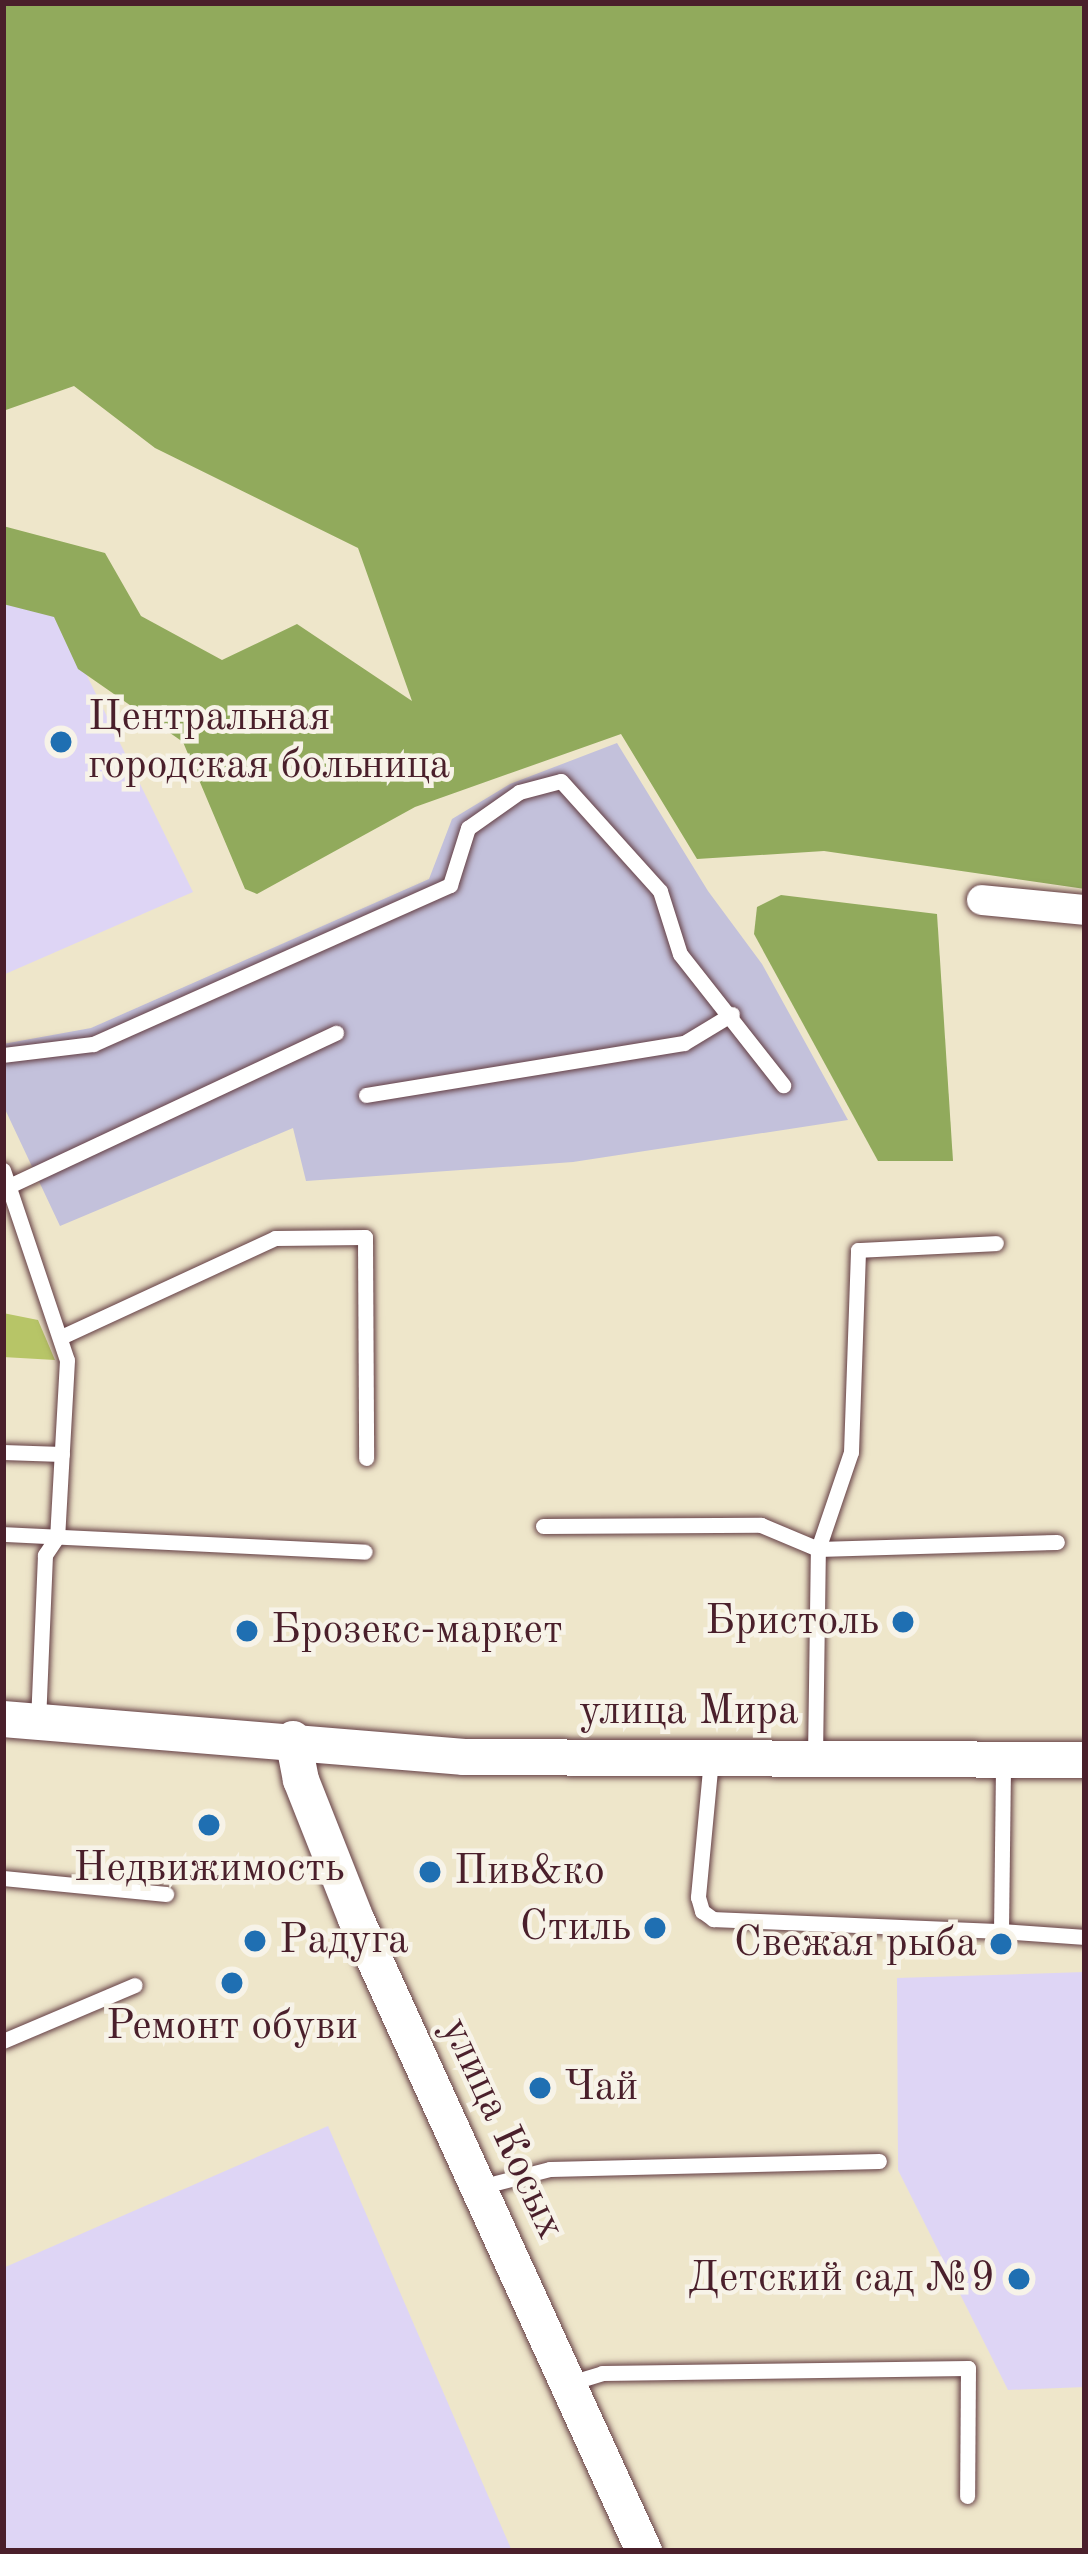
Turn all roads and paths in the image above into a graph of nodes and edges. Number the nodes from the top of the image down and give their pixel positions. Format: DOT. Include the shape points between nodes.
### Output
graph roads {
  1 [pos="982,900"];
  2 [pos="1085,910"];
  3 [pos="732,1014"];
  4 [pos="336,1033"];
  5 [pos="3,1054"];
  6 [pos="783,1084"];
  7 [pos="367,1095"];
  8 [pos="7,1178"];
  9 [pos="996,1244"];
  10 [pos="61,1337"];
  11 [pos="3,1452"];
  12 [pos="62,1454"];
  13 [pos="366,1458"];
  14 [pos="544,1526"];
  15 [pos="3,1534"];
  16 [pos="57,1537"];
  17 [pos="1057,1542"];
  18 [pos="818,1549"];
  19 [pos="365,1552"];
  20 [pos="20,1720"];
  21 [pos="293,1739"];
  22 [pos="711,1756"];
  23 [pos="815,1757"];
  24 [pos="1003,1758"];
  25 [pos="1085,1760"];
  26 [pos="3,1878"];
  27 [pos="166,1894"];
  28 [pos="1001,1931"];
  29 [pos="1085,1937"];
  30 [pos="135,1984"];
  31 [pos="3,2041"];
  32 [pos="879,2161"];
  33 [pos="480,2188"];
  34 [pos="570,2384"];
  35 [pos="967,2496"];
  36 [pos="644,2551"];
  1 -- 2 [label="street"];
  3 -- 5 [label="lane" via="680,953 660,891 561,781 519,792 468,828 450,885 93,1044"];
  3 -- 6 [label="lane"];
  3 -- 7 [label="lane" via="684,1043"];
  4 -- 8 [label="lane"];
  8 -- 10 [label="lane"];
  9 -- 18 [label="lane" via="858,1250 851,1453"];
  10 -- 12 [label="lane"];
  10 -- 13 [label="lane" via="274,1238 364,1237"];
  11 -- 12 [label="lane"];
  12 -- 16 [label="lane"];
  14 -- 18 [label="lane" via="760,1525"];
  15 -- 16 [label="lane"];
  16 -- 19 [label="lane"];
  16 -- 20 [label="lane" via="45,1555"];
  17 -- 18 [label="lane"];
  18 -- 23 [label="lane"];
  20 -- 21 [label="street, улица Мира"];
  21 -- 22 [label="street, улица Мира" via="464,1757"];
  21 -- 33 [label="street, улица Косых" via="328,1853"];
  22 -- 23 [label="street, улица Мира"];
  22 -- 28 [label="lane" via="698,1897 713,1918"];
  23 -- 24 [label="street, улица Мира"];
  24 -- 25 [label="street, улица Мира"];
  24 -- 28 [label="lane"];
  26 -- 27 [label="lane"];
  28 -- 29 [label="lane"];
  30 -- 31 [label="lane"];
  32 -- 33 [label="lane" via="550,2169"];
  33 -- 34 [label="street, улица Косых"];
  34 -- 35 [label="lane" via="602,2373 968,2368"];
  34 -- 36 [label="street, улица Косых"];
}
